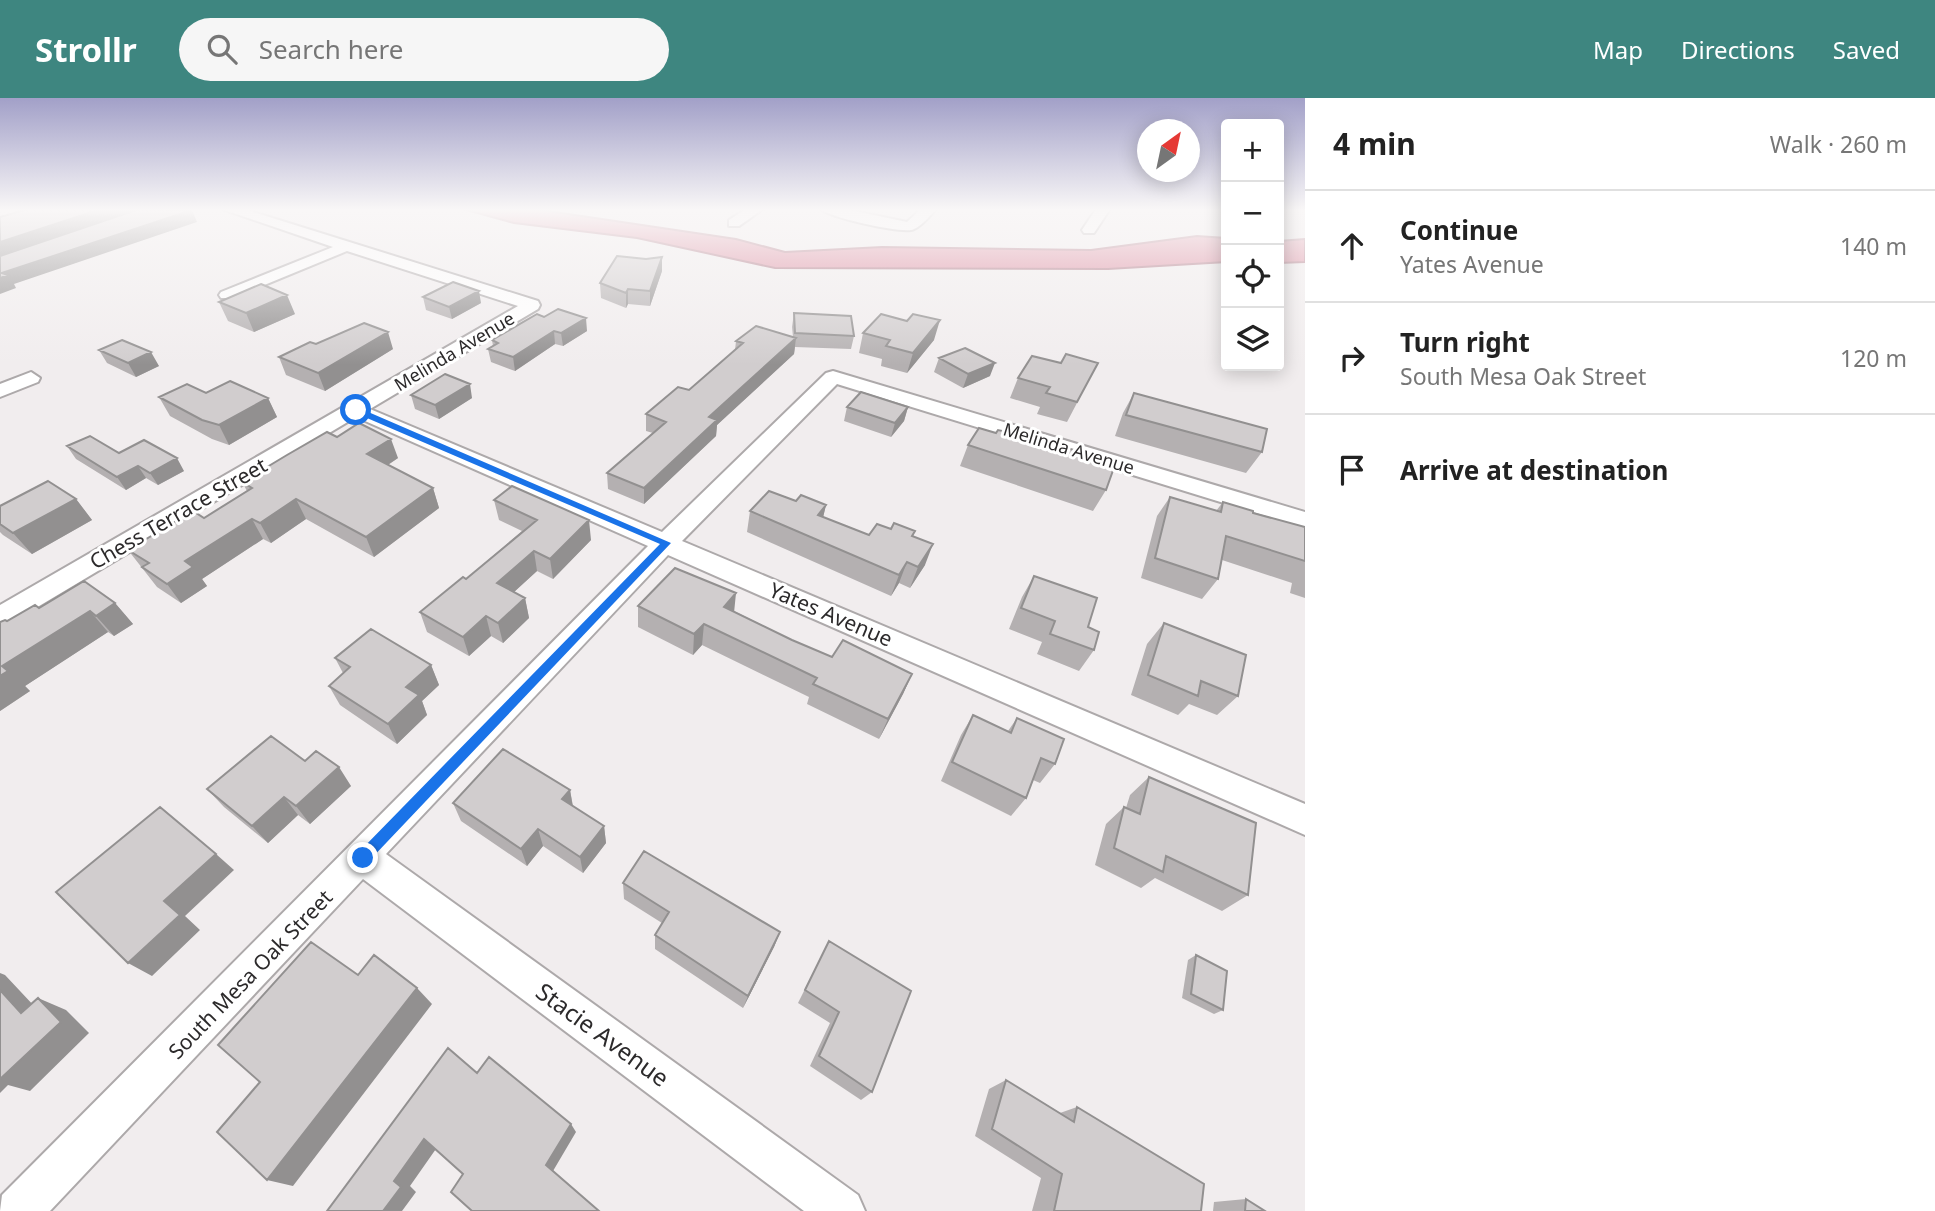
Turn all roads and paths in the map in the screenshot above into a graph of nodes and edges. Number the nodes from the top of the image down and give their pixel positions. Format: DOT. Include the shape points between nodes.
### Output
graph roads {
  1 [pos="311,261"];
  2 [pos="390,261"];
  3 [pos="227,295"];
  4 [pos="833,377"];
  5 [pos="31,378"];
  6 [pos="0,391"];
  7 [pos="356,410"];
  8 [pos="1305,520"];
  9 [pos="666,543"];
  10 [pos="0,588"];
  11 [pos="11,610"];
  12 [pos="1305,820"];
  13 [pos="363,858"];
  14 [pos="18,1211"];
  15 [pos="842,1211"];
  1 -- 3 [label="street"];
  2 -- 7 [label="street, Melinda Avenue" via="532,305"];
  4 -- 8 [label="street, Melinda Avenue"];
  4 -- 9 [label="street, South Mesa Oak Street"];
  5 -- 6 [label="street"];
  7 -- 9 [label="street, Yates Avenue"];
  7 -- 11 [label="street, Chess Terrace Street"];
  9 -- 12 [label="street, Yates Avenue"];
  9 -- 13 [label="street, South Mesa Oak Street"];
  10 -- 11 [label="street"];
  13 -- 14 [label="street, South Mesa Oak Street"];
  13 -- 15 [label="street, Stacie Avenue"];
}
